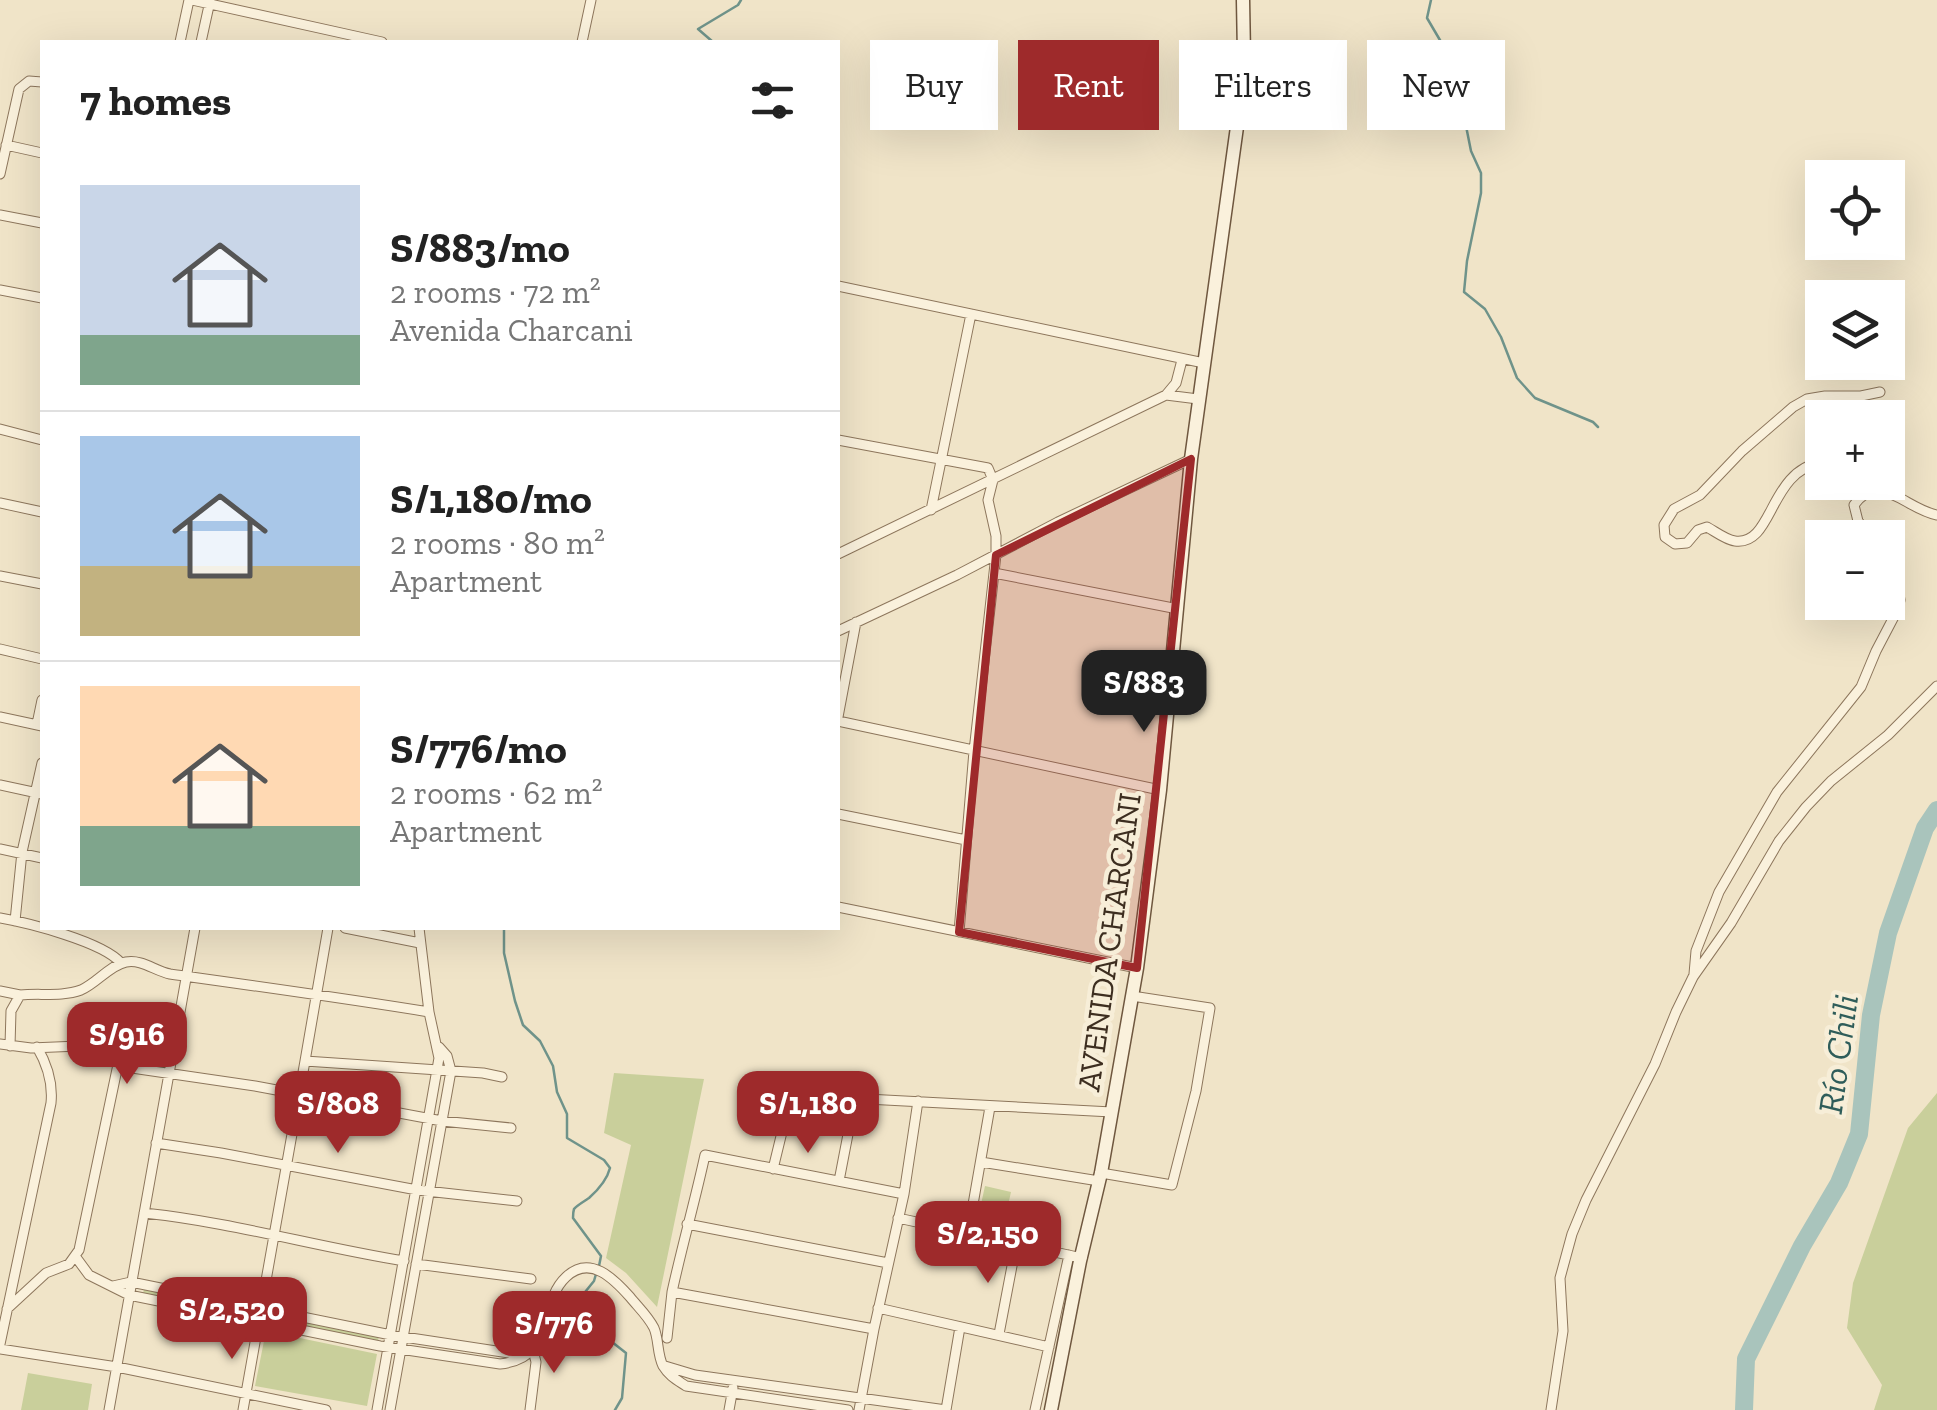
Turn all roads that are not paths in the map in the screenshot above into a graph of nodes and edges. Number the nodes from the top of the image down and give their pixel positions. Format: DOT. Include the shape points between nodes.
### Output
graph roads {
  1 [pos="191,0"];
  2 [pos="592,0"];
  3 [pos="1243,0"];
  4 [pos="210,2"];
  5 [pos="181,40"];
  6 [pos="201,40"];
  7 [pos="373,40"];
  8 [pos="582,40"];
  9 [pos="40,82"];
  10 [pos="6,145"];
  11 [pos="40,153"];
  12 [pos="0,174"];
  13 [pos="0,215"];
  14 [pos="40,224"];
  15 [pos="840,286"];
  16 [pos="0,290"];
  17 [pos="40,298"];
  18 [pos="970,314"];
  19 [pos="1182,360"];
  20 [pos="1204,363"];
  21 [pos="1880,392"];
  22 [pos="1166,395"];
  23 [pos="1198,400"];
  24 [pos="0,430"];
  25 [pos="40,440"];
  26 [pos="840,440"];
  27 [pos="940,460"];
  28 [pos="1191,460"];
  29 [pos="1805,467"];
  30 [pos="994,480"];
  31 [pos="1902,500"];
  32 [pos="0,504"];
  33 [pos="931,510"];
  34 [pos="40,512"];
  35 [pos="1937,514"];
  36 [pos="840,553"];
  37 [pos="996,555"];
  38 [pos="994,573"];
  39 [pos="0,576"];
  40 [pos="40,584"];
  41 [pos="1178,609"];
  42 [pos="1892,620"];
  43 [pos="856,622"];
  44 [pos="840,630"];
  45 [pos="0,649"];
  46 [pos="40,658"];
  47 [pos="1937,686"];
  48 [pos="840,708"];
  49 [pos="0,717"];
  50 [pos="840,719"];
  51 [pos="40,725"];
  52 [pos="974,751"];
  53 [pos="0,785"];
  54 [pos="1160,790"];
  55 [pos="39,793"];
  56 [pos="840,814"];
  57 [pos="966,840"];
  58 [pos="0,848"];
  59 [pos="22,852"];
  60 [pos="40,857"];
  61 [pos="840,908"];
  62 [pos="0,918"];
  63 [pos="15,920"];
  64 [pos="40,928"];
  65 [pos="46,930"];
  66 [pos="194,930"];
  67 [pos="328,930"];
  68 [pos="355,930"];
  69 [pos="419,930"];
  70 [pos="959,932"];
  71 [pos="420,943"];
  72 [pos="121,963"];
  73 [pos="1137,968"];
  74 [pos="185,975"];
  75 [pos="1694,977"];
  76 [pos="0,991"];
  77 [pos="318,994"];
  78 [pos="20,995"];
  79 [pos="1132,996"];
  80 [pos="429,1012"];
  81 [pos="5,1045"];
  82 [pos="438,1045"];
  83 [pos="36,1047"];
  84 [pos="121,1052"];
  85 [pos="305,1061"];
  86 [pos="438,1071"];
  87 [pos="451,1071"];
  88 [pos="168,1074"];
  89 [pos="502,1077"];
  90 [pos="299,1096"];
  91 [pos="856,1098"];
  92 [pos="918,1101"];
  93 [pos="990,1107"];
  94 [pos="1112,1112"];
  95 [pos="430,1118"];
  96 [pos="442,1121"];
  97 [pos="511,1128"];
  98 [pos="156,1143"];
  99 [pos="981,1162"];
  100 [pos="286,1166"];
  101 [pos="773,1168"];
  102 [pos="1100,1177"];
  103 [pos="839,1182"];
  104 [pos="417,1190"];
  105 [pos="430,1192"];
  106 [pos="904,1194"];
  107 [pos="517,1201"];
  108 [pos="144,1213"];
  109 [pos="898,1218"];
  110 [pos="687,1224"];
  111 [pos="968,1233"];
  112 [pos="274,1235"];
  113 [pos="1016,1245"];
  114 [pos="75,1256"];
  115 [pos="1075,1257"];
  116 [pos="404,1262"];
  117 [pos="888,1262"];
  118 [pos="416,1264"];
  119 [pos="531,1279"];
  120 [pos="131,1282"];
  121 [pos="113,1286"];
  122 [pos="672,1292"];
  123 [pos="129,1295"];
  124 [pos="261,1308"];
  125 [pos="878,1308"];
  126 [pos="7,1309"];
  127 [pos="259,1321"];
  128 [pos="960,1327"];
  129 [pos="874,1329"];
  130 [pos="999,1334"];
  131 [pos="391,1335"];
  132 [pos="403,1336"];
  133 [pos="666,1338"];
  134 [pos="0,1347"];
  135 [pos="1049,1347"];
  136 [pos="389,1348"];
  137 [pos="401,1349"];
  138 [pos="529,1353"];
  139 [pos="663,1365"];
  140 [pos="117,1367"];
  141 [pos="734,1380"];
  142 [pos="733,1392"];
  143 [pos="819,1393"];
  144 [pos="246,1394"];
  145 [pos="859,1405"];
  146 [pos="816,1408"];
  147 [pos="109,1410"];
  148 [pos="243,1410"];
  149 [pos="326,1410"];
  150 [pos="377,1410"];
  151 [pos="390,1410"];
  152 [pos="530,1410"];
  153 [pos="730,1410"];
  154 [pos="848,1410"];
  155 [pos="946,1410"];
  156 [pos="1035,1410"];
  157 [pos="1051,1410"];
  158 [pos="1551,1410"];
  1 -- 4 [label="street"];
  1 -- 5 [label="street"];
  2 -- 8 [label="street"];
  3 -- 20 [label="main road, AVENIDA CHARCANI" via="1241,98"];
  4 -- 6 [label="street"];
  4 -- 7 [label="street"];
  9 -- 10 [label="street" via="23,84 16,96"];
  10 -- 11 [label="street"];
  10 -- 12 [label="street"];
  13 -- 14 [label="street"];
  15 -- 18 [label="street"];
  16 -- 17 [label="street"];
  18 -- 19 [label="street"];
  18 -- 27 [label="street"];
  19 -- 20 [label="street"];
  19 -- 22 [label="street"];
  20 -- 23 [label="main road, AVENIDA CHARCANI"];
  21 -- 29 [label="street" via="1806,399 1700,495 1674,509 1665,537 1687,543 1707,528 1731,542 1748,541"];
  22 -- 23 [label="street"];
  22 -- 30 [label="street"];
  23 -- 28 [label="main road, AVENIDA CHARCANI"];
  24 -- 25 [label="street"];
  26 -- 27 [label="street"];
  27 -- 30 [label="street" via="988,468"];
  27 -- 33 [label="street"];
  28 -- 37 [label="street"];
  28 -- 41 [label="main road, AVENIDA CHARCANI"];
  30 -- 33 [label="street"];
  30 -- 37 [label="street" via="988,500"];
  31 -- 35 [label="street"];
  32 -- 34 [label="street"];
  33 -- 36 [label="street"];
  37 -- 38 [label="street"];
  37 -- 43 [label="street"];
  38 -- 41 [label="street"];
  38 -- 52 [label="street"];
  39 -- 40 [label="street"];
  41 -- 54 [label="main road, AVENIDA CHARCANI"];
  42 -- 75 [label="street" via="1861,688 1777,792 1720,892 1696,951"];
  43 -- 44 [label="street"];
  43 -- 48 [label="street"];
  45 -- 46 [label="street"];
  47 -- 75 [label="street" via="1806,807"];
  49 -- 51 [label="street"];
  50 -- 52 [label="street"];
  52 -- 54 [label="street"];
  52 -- 57 [label="street"];
  53 -- 55 [label="street"];
  54 -- 73 [label="main road, AVENIDA CHARCANI"];
  55 -- 59 [label="street"];
  56 -- 57 [label="street"];
  57 -- 70 [label="street"];
  58 -- 59 [label="street"];
  59 -- 60 [label="street"];
  59 -- 63 [label="street"];
  61 -- 70 [label="street"];
  62 -- 63 [label="street"];
  63 -- 64 [label="street"];
  65 -- 72 [label="street"];
  66 -- 74 [label="street"];
  67 -- 77 [label="street"];
  68 -- 71 [label="street"];
  69 -- 71 [label="street"];
  70 -- 73 [label="street"];
  71 -- 80 [label="street"];
  72 -- 74 [label="street"];
  72 -- 78 [label="street" via="84,989"];
  73 -- 79 [label="main road, AVENIDA CHARCANI"];
  74 -- 77 [label="street"];
  74 -- 88 [label="street"];
  75 -- 158 [label="street" via="1572,1234 1560,1278 1563,1330"];
  76 -- 78 [label="street"];
  77 -- 80 [label="street"];
  77 -- 85 [label="street"];
  78 -- 81 [label="street"];
  79 -- 94 [label="main road, AVENIDA CHARCANI"];
  79 -- 102 [label="street" via="1210,1008 1196,1091 1172,1185"];
  80 -- 82 [label="street"];
  81 -- 83 [label="street"];
  82 -- 86 [label="street"];
  82 -- 87 [label="street"];
  83 -- 84 [label="street"];
  83 -- 126 [label="street" via="52,1103"];
  84 -- 88 [label="street" via="132,1068"];
  84 -- 114 [label="street"];
  85 -- 86 [label="street"];
  85 -- 90 [label="street"];
  86 -- 87 [label="street"];
  86 -- 95 [label="street"];
  87 -- 89 [label="street"];
  87 -- 96 [label="street"];
  88 -- 90 [label="street"];
  88 -- 98 [label="street"];
  90 -- 95 [label="street"];
  90 -- 100 [label="street"];
  91 -- 92 [label="street"];
  91 -- 101 [label="street" via="791,1095"];
  91 -- 103 [label="street"];
  92 -- 93 [label="street"];
  92 -- 106 [label="street"];
  93 -- 94 [label="street"];
  93 -- 99 [label="street"];
  94 -- 102 [label="main road, AVENIDA CHARCANI"];
  95 -- 96 [label="street"];
  95 -- 104 [label="street"];
  96 -- 97 [label="street"];
  96 -- 105 [label="street"];
  98 -- 100 [label="street"];
  98 -- 108 [label="street"];
  99 -- 102 [label="street"];
  99 -- 111 [label="street"];
  100 -- 104 [label="street"];
  100 -- 112 [label="street"];
  101 -- 103 [label="street"];
  101 -- 110 [label="street" via="704,1154"];
  102 -- 115 [label="main road, AVENIDA CHARCANI"];
  103 -- 106 [label="street"];
  104 -- 105 [label="street"];
  104 -- 116 [label="street"];
  105 -- 107 [label="street"];
  105 -- 118 [label="street"];
  106 -- 109 [label="street"];
  108 -- 112 [label="street"];
  108 -- 120 [label="street"];
  109 -- 111 [label="street"];
  109 -- 117 [label="street"];
  110 -- 117 [label="street"];
  110 -- 122 [label="street"];
  111 -- 113 [label="street"];
  112 -- 116 [label="street"];
  112 -- 124 [label="street"];
  113 -- 115 [label="street"];
  113 -- 130 [label="street"];
  114 -- 121 [label="street" via="89,1275"];
  114 -- 126 [label="street"];
  115 -- 135 [label="street"];
  115 -- 157 [label="main road, AVENIDA CHARCANI"];
  116 -- 131 [label="street"];
  117 -- 125 [label="street"];
  118 -- 119 [label="street"];
  118 -- 132 [label="street"];
  120 -- 121 [label="street"];
  120 -- 123 [label="street"];
  120 -- 124 [label="street"];
  121 -- 123 [label="street"];
  122 -- 129 [label="street"];
  122 -- 133 [label="street"];
  123 -- 127 [label="street"];
  123 -- 140 [label="street"];
  124 -- 127 [label="street"];
  124 -- 131 [label="street"];
  125 -- 128 [label="street"];
  125 -- 129 [label="street"];
  126 -- 134 [label="street"];
  127 -- 136 [label="street"];
  127 -- 144 [label="street"];
  128 -- 130 [label="street"];
  128 -- 155 [label="street"];
  129 -- 145 [label="street"];
  130 -- 135 [label="street"];
  131 -- 132 [label="street"];
  131 -- 136 [label="street"];
  132 -- 137 [label="street"];
  132 -- 138 [label="street"];
  134 -- 140 [label="street"];
  135 -- 156 [label="street"];
  136 -- 137 [label="street"];
  136 -- 150 [label="street"];
  137 -- 138 [label="street" via="500,1364"];
  137 -- 151 [label="street"];
  138 -- 139 [label="street" via="560,1282 570,1272 596,1269 609,1274 654,1329"];
  138 -- 152 [label="street" via="536,1362"];
  139 -- 141 [label="street"];
  139 -- 142 [label="street" via="686,1386"];
  140 -- 144 [label="street"];
  140 -- 147 [label="street"];
  141 -- 142 [label="street"];
  141 -- 143 [label="street"];
  142 -- 146 [label="street"];
  142 -- 153 [label="street"];
  143 -- 145 [label="street"];
  143 -- 146 [label="street"];
  144 -- 148 [label="street"];
  144 -- 149 [label="street"];
  145 -- 155 [label="street"];
  146 -- 154 [label="street"];
}
